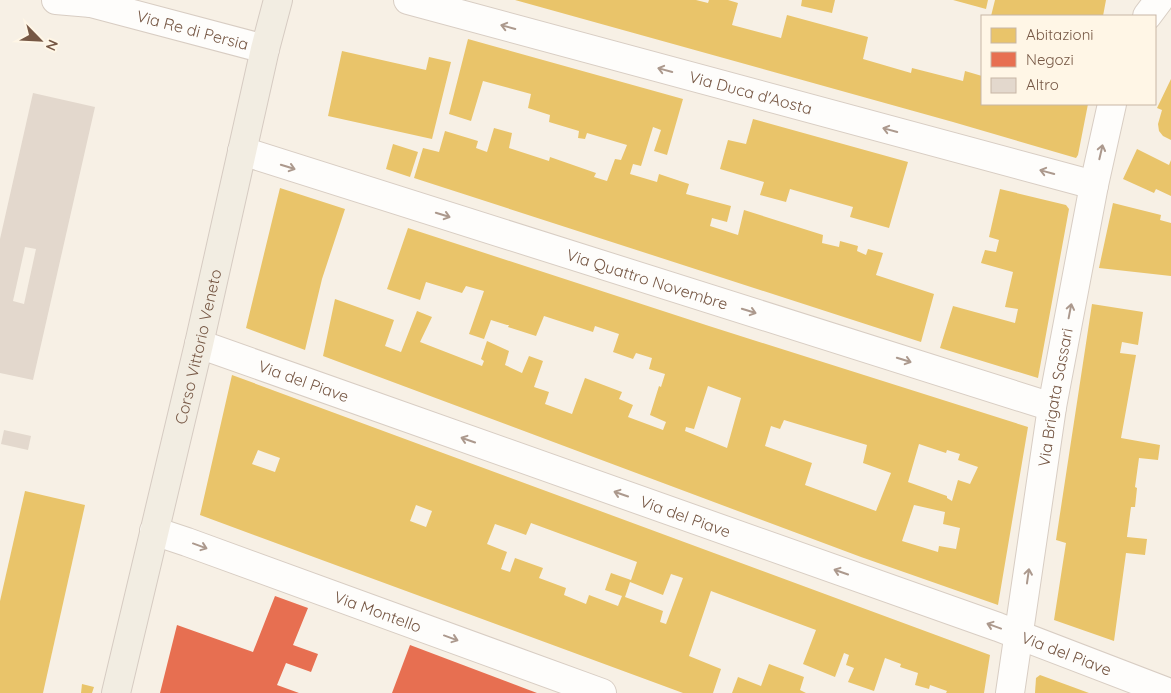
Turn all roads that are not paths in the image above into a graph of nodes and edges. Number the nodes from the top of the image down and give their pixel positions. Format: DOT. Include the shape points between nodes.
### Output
graph roads {
  1 [pos="56,0"];
  2 [pos="278,0"];
  3 [pos="408,0"];
  4 [pos="1159,0"];
  5 [pos="89,2"];
  6 [pos="1148,15"];
  7 [pos="265,49"];
  8 [pos="1112,105"];
  9 [pos="242,152"];
  10 [pos="1094,185"];
  11 [pos="199,344"];
  12 [pos="1052,407"];
  13 [pos="154,531"];
  14 [pos="1020,635"];
  15 [pos="116,693"];
  16 [pos="602,693"];
  17 [pos="1010,693"];
  18 [pos="1170,693"];
  1 -- 5 [label="street, Via Re di Persia"];
  2 -- 7 [label="main road, Corso Vittorio Veneto"];
  10 -- 3 [label="street, Via Duca d'Aosta, one-way"];
  4 -- 6 [label="street"];
  5 -- 7 [label="street, Via Re di Persia"];
  7 -- 9 [label="main road, Corso Vittorio Veneto"];
  10 -- 8 [label="street, Via Brigata Sassari, one-way"];
  9 -- 11 [label="main road, Corso Vittorio Veneto"];
  9 -- 12 [label="street, Via Quattro Novembre, one-way"];
  12 -- 10 [label="street, Via Brigata Sassari, one-way"];
  11 -- 13 [label="main road, Corso Vittorio Veneto"];
  14 -- 11 [label="street, Via del Piave, one-way"];
  14 -- 12 [label="street, Via Brigata Sassari, one-way"];
  13 -- 15 [label="main road, Corso Vittorio Veneto"];
  13 -- 16 [label="street, Via Montello, one-way"];
  14 -- 17 [label="street, Via Brigata Sassari"];
  14 -- 18 [label="street, Via del Piave"];
}
